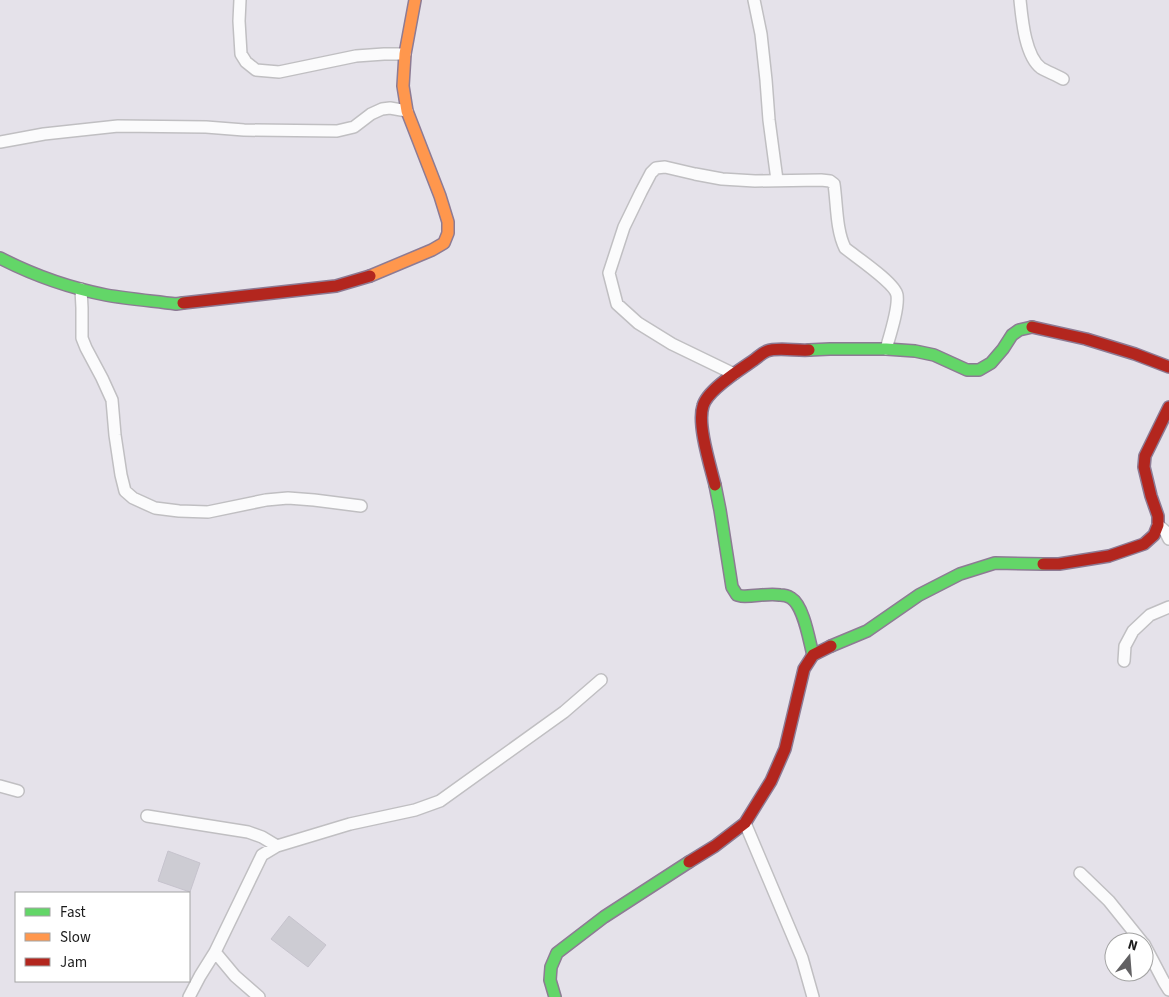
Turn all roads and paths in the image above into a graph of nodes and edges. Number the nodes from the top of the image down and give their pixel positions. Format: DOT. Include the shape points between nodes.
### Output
graph roads {
  1 [pos="240,0"];
  2 [pos="414,0"];
  3 [pos="754,0"];
  4 [pos="1020,0"];
  5 [pos="405,54"];
  6 [pos="1063,79"];
  7 [pos="407,111"];
  8 [pos="0,142"];
  9 [pos="777,180"];
  10 [pos="0,258"];
  11 [pos="81,289"];
  12 [pos="886,349"];
  13 [pos="1169,367"];
  14 [pos="734,374"];
  15 [pos="1169,406"];
  16 [pos="361,506"];
  17 [pos="1158,525"];
  18 [pos="1169,539"];
  19 [pos="1169,607"];
  20 [pos="813,655"];
  21 [pos="1124,661"];
  22 [pos="601,680"];
  23 [pos="0,786"];
  24 [pos="18,791"];
  25 [pos="147,816"];
  26 [pos="745,823"];
  27 [pos="277,846"];
  28 [pos="1080,872"];
  29 [pos="1134,932"];
  30 [pos="215,952"];
  31 [pos="1154,963"];
  32 [pos="1169,990"];
  33 [pos="189,997"];
  34 [pos="259,997"];
  35 [pos="556,997"];
  36 [pos="813,997"];
  1 -- 5 [label="street" via="241,54 256,70 279,72 356,56"];
  2 -- 5 [label="street"];
  3 -- 9 [label="street" via="761,34"];
  4 -- 6 [label="street" via="1026,40 1035,61"];
  5 -- 7 [label="street" via="403,86"];
  7 -- 8 [label="street" via="382,109 354,127 337,131 118,126"];
  7 -- 11 [label="street" via="448,222 444,243 432,250 366,278 336,286 235,298 176,304"];
  9 -- 12 [label="street" via="821,180 834,184 841,242 891,284 897,293 898,304"];
  9 -- 14 [label="street" via="722,179 656,168 624,227 609,273 618,304 638,323 672,344"];
  10 -- 11 [label="street"];
  11 -- 16 [label="street" via="82,338 112,400 121,475 132,498 155,508 179,511 208,512 288,498"];
  12 -- 13 [label="street" via="934,355 967,370 979,370 991,363 1012,335 1030,327 1086,339"];
  12 -- 14 [label="street" via="767,350"];
  14 -- 20 [label="street" via="710,394 703,405 702,417 732,587 737,595 745,597 782,595 793,598"];
  15 -- 17 [label="street" via="1145,456 1144,467"];
  17 -- 18 [label="street"];
  17 -- 20 [label="street" via="1154,535 1144,544 1109,556 1059,564 996,563 960,574 918,595 867,631"];
  19 -- 21 [label="street" via="1150,615 1133,630 1125,646"];
  20 -- 26 [label="street" via="804,669 785,749 771,781"];
  22 -- 27 [label="street" via="564,712 440,801"];
  23 -- 24 [label="street"];
  25 -- 27 [label="street" via="248,832"];
  26 -- 35 [label="street" via="716,846 604,917 557,953 550,980"];
  26 -- 36 [label="street" via="802,958"];
  27 -- 30 [label="street" via="262,855"];
  28 -- 29 [label="street"];
  30 -- 33 [label="street"];
  30 -- 34 [label="street" via="234,976"];
  31 -- 32 [label="street"];
}
